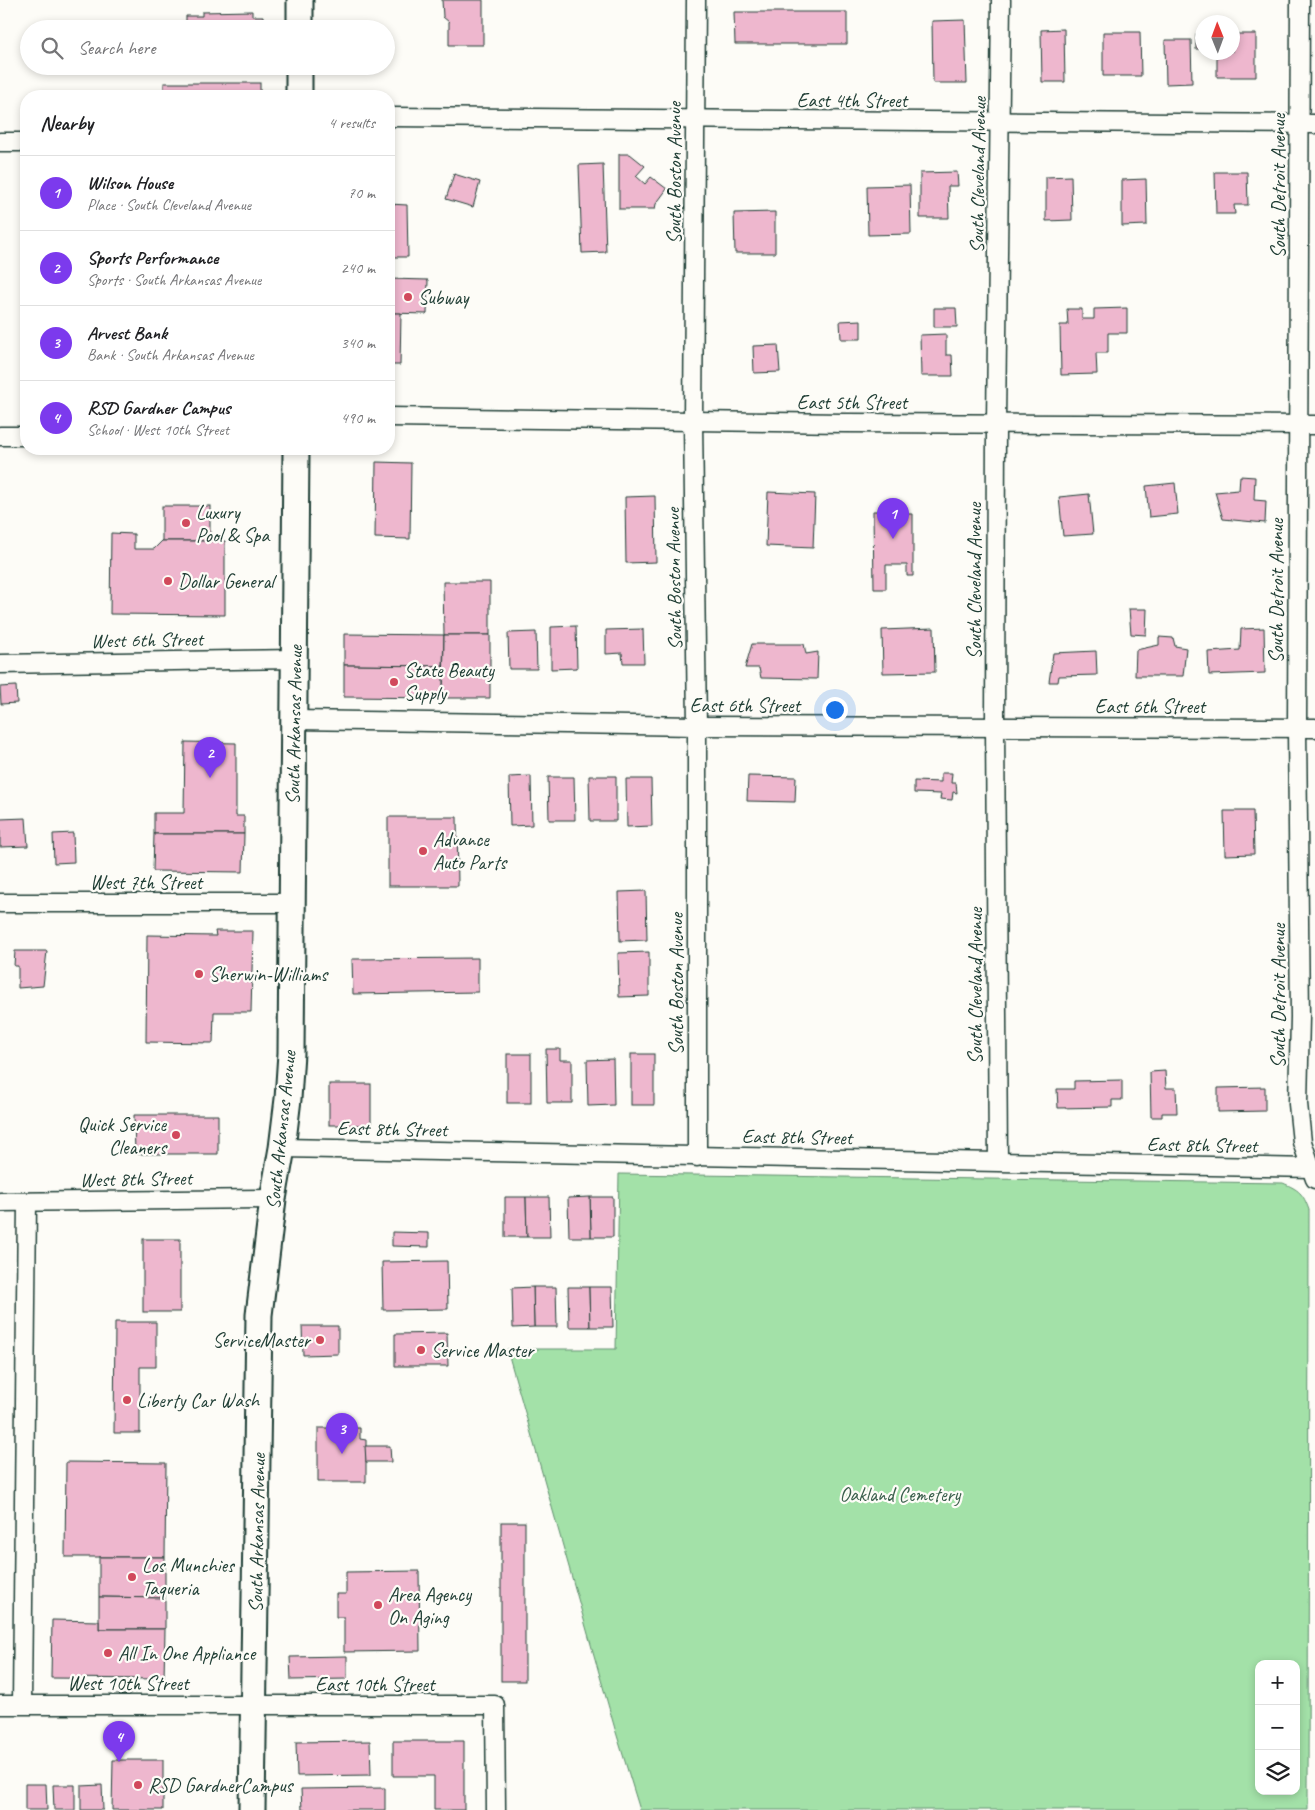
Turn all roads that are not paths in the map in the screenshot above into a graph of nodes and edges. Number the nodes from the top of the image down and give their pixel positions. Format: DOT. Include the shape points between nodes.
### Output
graph roads {
  1 [pos="300,0"];
  2 [pos="696,0"];
  3 [pos="1001,0"];
  4 [pos="1300,0"];
  5 [pos="300,20"];
  6 [pos="299,75"];
  7 [pos="299,90"];
  8 [pos="395,117"];
  9 [pos="696,120"];
  10 [pos="1001,122"];
  11 [pos="1307,124"];
  12 [pos="0,142"];
  13 [pos="20,142"];
  14 [pos="395,417"];
  15 [pos="693,421"];
  16 [pos="996,423"];
  17 [pos="1306,425"];
  18 [pos="0,436"];
  19 [pos="20,436"];
  20 [pos="296,455"];
  21 [pos="295,659"];
  22 [pos="0,664"];
  23 [pos="295,720"];
  24 [pos="697,726"];
  25 [pos="995,726"];
  26 [pos="1315,728"];
  27 [pos="1297,729"];
  28 [pos="0,903"];
  29 [pos="292,903"];
  30 [pos="1308,1017"];
  31 [pos="282,1148"];
  32 [pos="697,1157"];
  33 [pos="998,1161"];
  34 [pos="1313,1174"];
  35 [pos="273,1199"];
  36 [pos="0,1202"];
  37 [pos="27,1202"];
  38 [pos="22,1704"];
  39 [pos="0,1705"];
  40 [pos="255,1706"];
  41 [pos="252,1810"];
  42 [pos="496,1810"];
  1 -- 5 [label="highway"];
  2 -- 9 [label="street, South Boston Avenue"];
  3 -- 10 [label="street, South Cleveland Avenue"];
  4 -- 11 [label="street, South Detroit Avenue"];
  6 -- 7 [label="highway"];
  8 -- 9 [label="street, East 4th Street"];
  9 -- 10 [label="street, East 4th Street"];
  9 -- 15 [label="street, South Boston Avenue"];
  10 -- 11 [label="street, East 4th Street"];
  10 -- 16 [label="street, South Cleveland Avenue"];
  11 -- 17 [label="street, South Detroit Avenue"];
  12 -- 13 [label="street"];
  14 -- 15 [label="street, East 5th Street"];
  15 -- 16 [label="street, East 5th Street"];
  15 -- 24 [label="street, South Boston Avenue"];
  16 -- 17 [label="street, East 5th Street"];
  16 -- 25 [label="street, South Cleveland Avenue"];
  17 -- 27 [label="street, South Detroit Avenue"];
  18 -- 19 [label="street"];
  20 -- 21 [label="highway, South Arkansas Avenue"];
  21 -- 22 [label="street, West 6th Street"];
  21 -- 23 [label="highway, South Arkansas Avenue"];
  23 -- 24 [label="street, East 6th Street"];
  23 -- 29 [label="highway, South Arkansas Avenue"];
  24 -- 25 [label="street, East 6th Street"];
  24 -- 32 [label="street, South Boston Avenue"];
  25 -- 27 [label="street, East 6th Street"];
  25 -- 33 [label="street, South Cleveland Avenue"];
  26 -- 27 [label="street, East 6th Street"];
  27 -- 30 [label="street, South Detroit Avenue"];
  28 -- 29 [label="street, West 7th Street"];
  29 -- 31 [label="highway, South Arkansas Avenue" via="291,1054"];
  30 -- 34 [label="street, South Detroit Avenue" via="1298,1104 1302,1142"];
  31 -- 32 [label="street, East 8th Street"];
  31 -- 35 [label="highway, South Arkansas Avenue"];
  32 -- 33 [label="street, East 8th Street"];
  33 -- 34 [label="street, East 8th Street"];
  35 -- 37 [label="street, West 8th Street"];
  35 -- 40 [label="highway, South Arkansas Avenue" via="259,1315"];
  36 -- 37 [label="street, West 8th Street"];
  37 -- 38 [label="street"];
  38 -- 39 [label="street, West 10th Street"];
  38 -- 40 [label="street, West 10th Street"];
  40 -- 41 [label="highway, South Arkansas Avenue"];
  40 -- 42 [label="street, East 10th Street" via="495,1705"];
}
